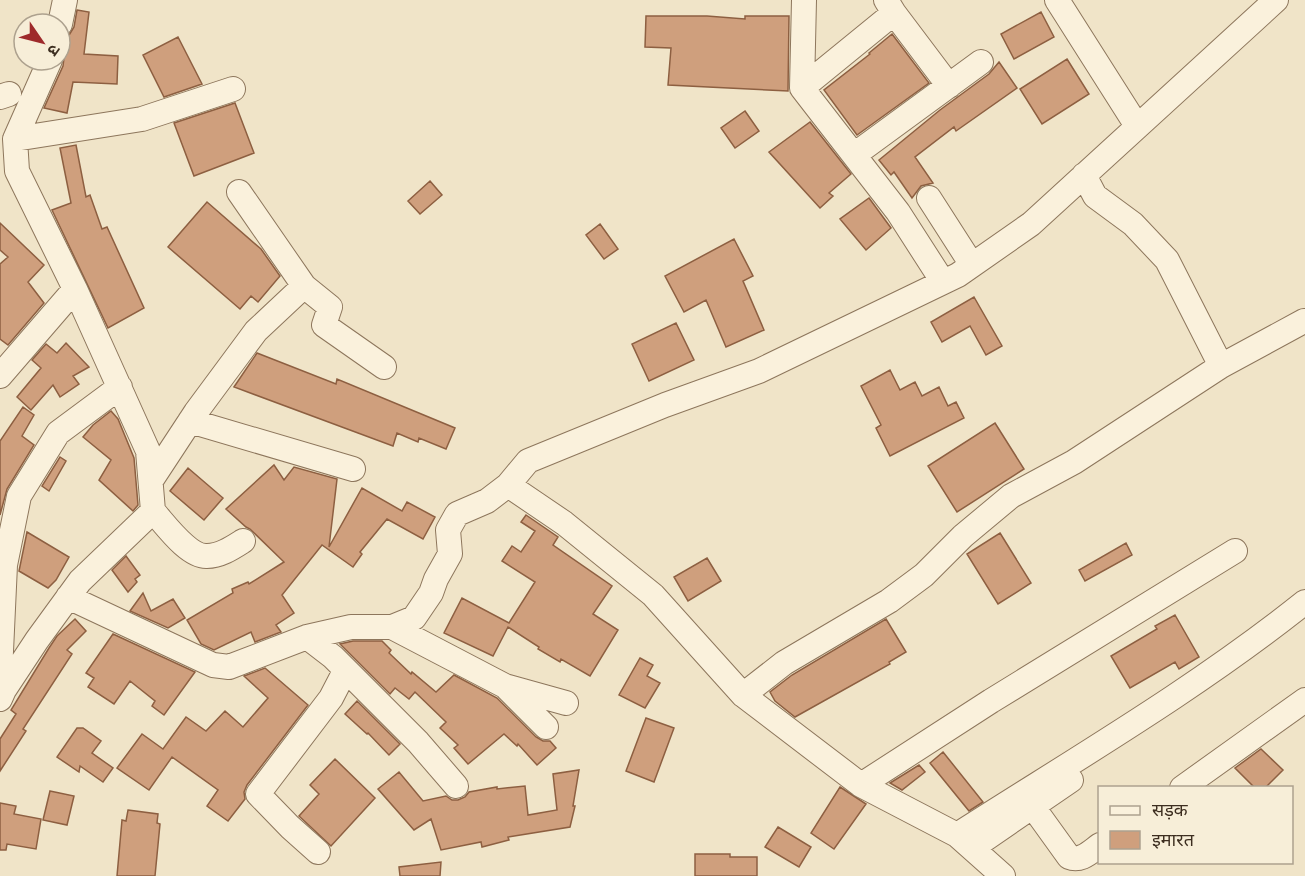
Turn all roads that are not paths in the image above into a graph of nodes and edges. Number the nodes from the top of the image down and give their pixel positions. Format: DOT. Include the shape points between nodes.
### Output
graph roads {
  1 [pos="804,0"];
  2 [pos="1057,0"];
  3 [pos="1276,0"];
  4 [pos="890,7"];
  5 [pos="981,62"];
  6 [pos="45,72"];
  7 [pos="949,86"];
  8 [pos="802,88"];
  9 [pos="233,89"];
  10 [pos="1137,126"];
  11 [pos="15,139"];
  12 [pos="854,154"];
  13 [pos="8,165"];
  14 [pos="1084,175"];
  15 [pos="239,192"];
  16 [pos="929,198"];
  17 [pos="972,265"];
  18 [pos="943,282"];
  19 [pos="304,286"];
  20 [pos="75,289"];
  21 [pos="1304,321"];
  22 [pos="1221,366"];
  23 [pos="384,367"];
  24 [pos="0,376"];
  25 [pos="120,387"];
  26 [pos="190,421"];
  27 [pos="354,469"];
  28 [pos="152,479"];
  29 [pos="508,486"];
  30 [pos="153,511"];
  31 [pos="243,541"];
  32 [pos="1235,551"];
  33 [pos="69,597"];
  34 [pos="1305,602"];
  35 [pos="1305,619"];
  36 [pos="392,627"];
  37 [pos="307,637"];
  38 [pos="345,671"];
  39 [pos="505,686"];
  40 [pos="1,688"];
  41 [pos="743,696"];
  42 [pos="1305,700"];
  43 [pos="566,703"];
  44 [pos="546,727"];
  45 [pos="861,785"];
  46 [pos="456,786"];
  47 [pos="1185,786"];
  48 [pos="1033,807"];
  49 [pos="964,841"];
  50 [pos="1098,846"];
  51 [pos="318,852"];
  52 [pos="1003,876"];
  1 -- 8 [label="street"];
  2 -- 10 [label="street"];
  3 -- 10 [label="street"];
  4 -- 7 [label="street"];
  4 -- 8 [label="street"];
  5 -- 7 [label="street"];
  6 -- 11 [label="street"];
  7 -- 12 [label="street"];
  8 -- 12 [label="street"];
  9 -- 11 [label="street" via="142,119"];
  10 -- 14 [label="street"];
  11 -- 13 [label="street"];
  12 -- 18 [label="street" via="898,212"];
  13 -- 20 [label="street"];
  14 -- 17 [label="street" via="1031,224"];
  14 -- 22 [label="street" via="1095,196 1133,224 1167,260"];
  15 -- 19 [label="street"];
  16 -- 17 [label="street"];
  17 -- 18 [label="street"];
  18 -- 29 [label="street" via="759,371 528,461"];
  19 -- 23 [label="street" via="330,307 324,325"];
  19 -- 26 [label="street" via="256,331"];
  20 -- 24 [label="street"];
  20 -- 25 [label="street"];
  21 -- 22 [label="street"];
  22 -- 41 [label="street" via="1074,462 1011,496 924,575 889,601 784,663"];
  25 -- 28 [label="street" via="148,452"];
  25 -- 40 [label="street" via="58,433 19,496 5,565"];
  26 -- 27 [label="street"];
  26 -- 28 [label="street"];
  28 -- 30 [label="street"];
  29 -- 36 [label="street" via="487,501 457,514 448,530 450,554 431,593 414,618"];
  29 -- 41 [label="street" via="564,523 653,595"];
  30 -- 31 [label="street" via="190,551 206,557"];
  30 -- 33 [label="street" via="80,581"];
  32 -- 45 [label="street"];
  33 -- 37 [label="street" via="213,665 229,667"];
  33 -- 40 [label="street"];
  34 -- 49 [label="street"];
  35 -- 48 [label="street"];
  36 -- 37 [label="street" via="351,627"];
  36 -- 39 [label="street"];
  37 -- 38 [label="street"];
  38 -- 46 [label="street" via="418,742"];
  38 -- 51 [label="street" via="331,698 258,794"];
  39 -- 43 [label="street"];
  39 -- 44 [label="street"];
  41 -- 45 [label="street"];
  42 -- 47 [label="street"];
  45 -- 49 [label="street"];
  48 -- 49 [label="street"];
  48 -- 50 [label="street" via="1069,857 1082,858"];
  49 -- 52 [label="street"];
}
